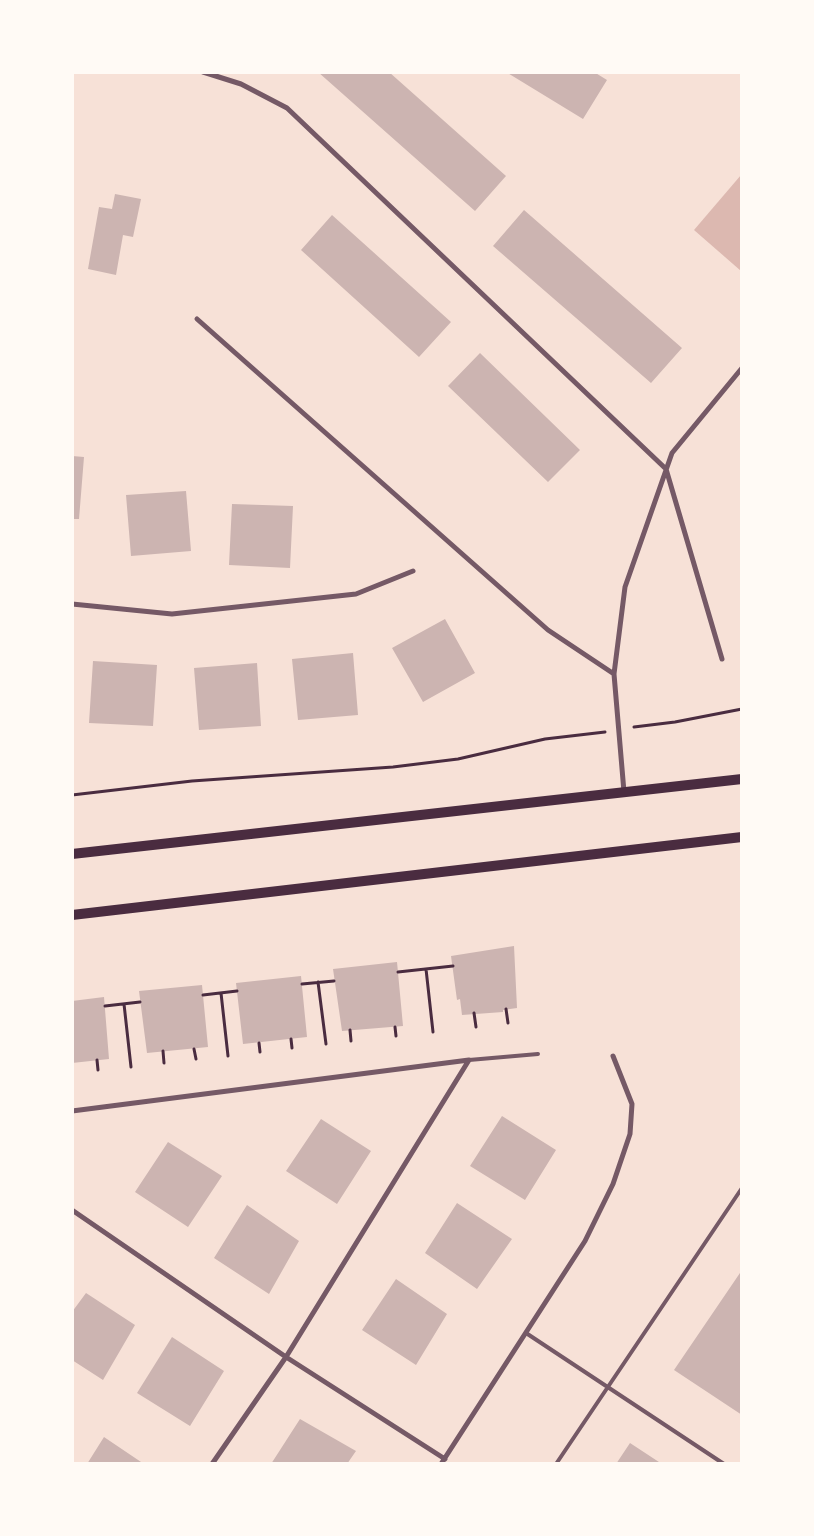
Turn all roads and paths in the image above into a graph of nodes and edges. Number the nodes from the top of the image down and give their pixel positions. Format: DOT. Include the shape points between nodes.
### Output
graph roads {
  1 [pos="203,72"];
  2 [pos="197,319"];
  3 [pos="742,368"];
  4 [pos="666,469"];
  5 [pos="413,571"];
  6 [pos="72,604"];
  7 [pos="722,659"];
  8 [pos="614,674"];
  9 [pos="742,709"];
  10 [pos="619,729"];
  11 [pos="742,779"];
  12 [pos="624,792"];
  13 [pos="72,796"];
  14 [pos="742,837"];
  15 [pos="72,854"];
  16 [pos="72,915"];
  17 [pos="453,966"];
  18 [pos="426,969"];
  19 [pos="398,972"];
  20 [pos="334,981"];
  21 [pos="318,982"];
  22 [pos="302,984"];
  23 [pos="237,991"];
  24 [pos="221,993"];
  25 [pos="203,995"];
  26 [pos="140,1002"];
  27 [pos="124,1004"];
  28 [pos="105,1006"];
  29 [pos="506,1009"];
  30 [pos="474,1013"];
  31 [pos="508,1023"];
  32 [pos="395,1027"];
  33 [pos="476,1027"];
  34 [pos="350,1030"];
  35 [pos="433,1032"];
  36 [pos="396,1036"];
  37 [pos="291,1039"];
  38 [pos="351,1041"];
  39 [pos="259,1043"];
  40 [pos="326,1044"];
  41 [pos="292,1048"];
  42 [pos="194,1049"];
  43 [pos="163,1051"];
  44 [pos="260,1052"];
  45 [pos="538,1054"];
  46 [pos="228,1056"];
  47 [pos="613,1056"];
  48 [pos="196,1059"];
  49 [pos="97,1060"];
  50 [pos="469,1060"];
  51 [pos="164,1063"];
  52 [pos="131,1066"];
  53 [pos="98,1070"];
  54 [pos="72,1111"];
  55 [pos="742,1188"];
  56 [pos="72,1210"];
  57 [pos="526,1333"];
  58 [pos="286,1357"];
  59 [pos="608,1386"];
  60 [pos="443,1461"];
  61 [pos="212,1464"];
  62 [pos="556,1464"];
  63 [pos="724,1464"];
  1 -- 4 [label="street" via="241,84 287,108"];
  2 -- 8 [label="street" via="548,630"];
  3 -- 4 [label="street" via="672,453"];
  4 -- 7 [label="street"];
  4 -- 8 [label="street" via="625,587"];
  5 -- 6 [label="street" via="356,594 172,614"];
  8 -- 10 [label="street"];
  9 -- 10 [label="path"];
  10 -- 12 [label="street"];
  10 -- 13 [label="path" via="545,739 458,759 393,767 192,781"];
  11 -- 12 [label="main road"];
  12 -- 15 [label="main road"];
  14 -- 16 [label="main road"];
  17 -- 18 [label="path"];
  18 -- 19 [label="path"];
  18 -- 35 [label="path"];
  20 -- 21 [label="path"];
  21 -- 22 [label="path"];
  21 -- 40 [label="path"];
  23 -- 24 [label="path"];
  24 -- 25 [label="path"];
  24 -- 46 [label="path"];
  26 -- 27 [label="path"];
  27 -- 28 [label="path"];
  27 -- 52 [label="path"];
  29 -- 31 [label="path"];
  30 -- 33 [label="path"];
  32 -- 36 [label="path"];
  34 -- 38 [label="path"];
  37 -- 41 [label="path"];
  39 -- 44 [label="path"];
  42 -- 48 [label="path"];
  43 -- 51 [label="path"];
  45 -- 50 [label="lane"];
  47 -- 57 [label="street" via="632,1104 630,1134 613,1184 585,1241"];
  49 -- 53 [label="path"];
  50 -- 54 [label="street"];
  50 -- 58 [label="street"];
  55 -- 59 [label="lane"];
  56 -- 58 [label="street"];
  57 -- 59 [label="lane"];
  57 -- 60 [label="street"];
  58 -- 60 [label="street"];
  58 -- 61 [label="street"];
  59 -- 62 [label="lane"];
  59 -- 63 [label="lane"];
}
